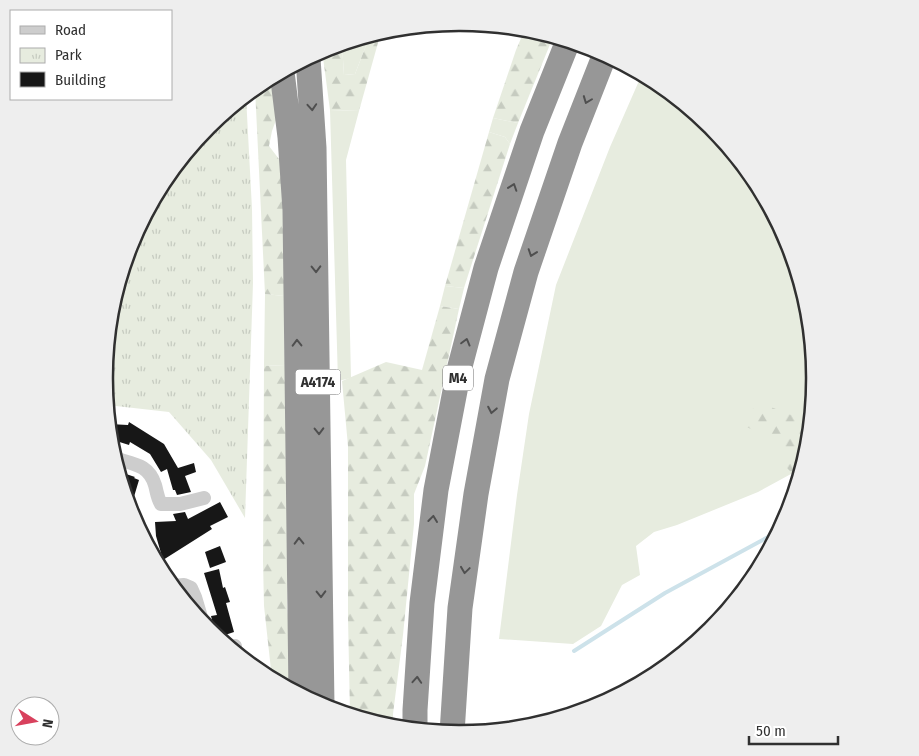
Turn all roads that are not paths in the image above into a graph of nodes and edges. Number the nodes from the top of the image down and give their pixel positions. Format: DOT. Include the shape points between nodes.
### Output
graph roads {
  1 [pos="565,48"];
  2 [pos="601,62"];
  3 [pos="308,66"];
  4 [pos="283,80"];
  5 [pos="123,462"];
  6 [pos="204,498"];
  7 [pos="181,585"];
  8 [pos="196,604"];
  9 [pos="301,686"];
  10 [pos="322,696"];
  11 [pos="415,722"];
  12 [pos="453,725"];
  11 -- 1 [label="highway, M4, one-way" via="423,594 436,490 459,370 486,268 532,131"];
  2 -- 12 [label="highway, M4, one-way" via="526,272 498,379 476,494 460,608"];
  3 -- 10 [label="highway, A4174, one-way" via="314,158"];
  9 -- 4 [label="highway, A4174, one-way" via="295,210"];
  5 -- 6 [label="street" via="140,465 150,474 161,504 180,504"];
  7 -- 8 [label="street" via="191,588"];
}
